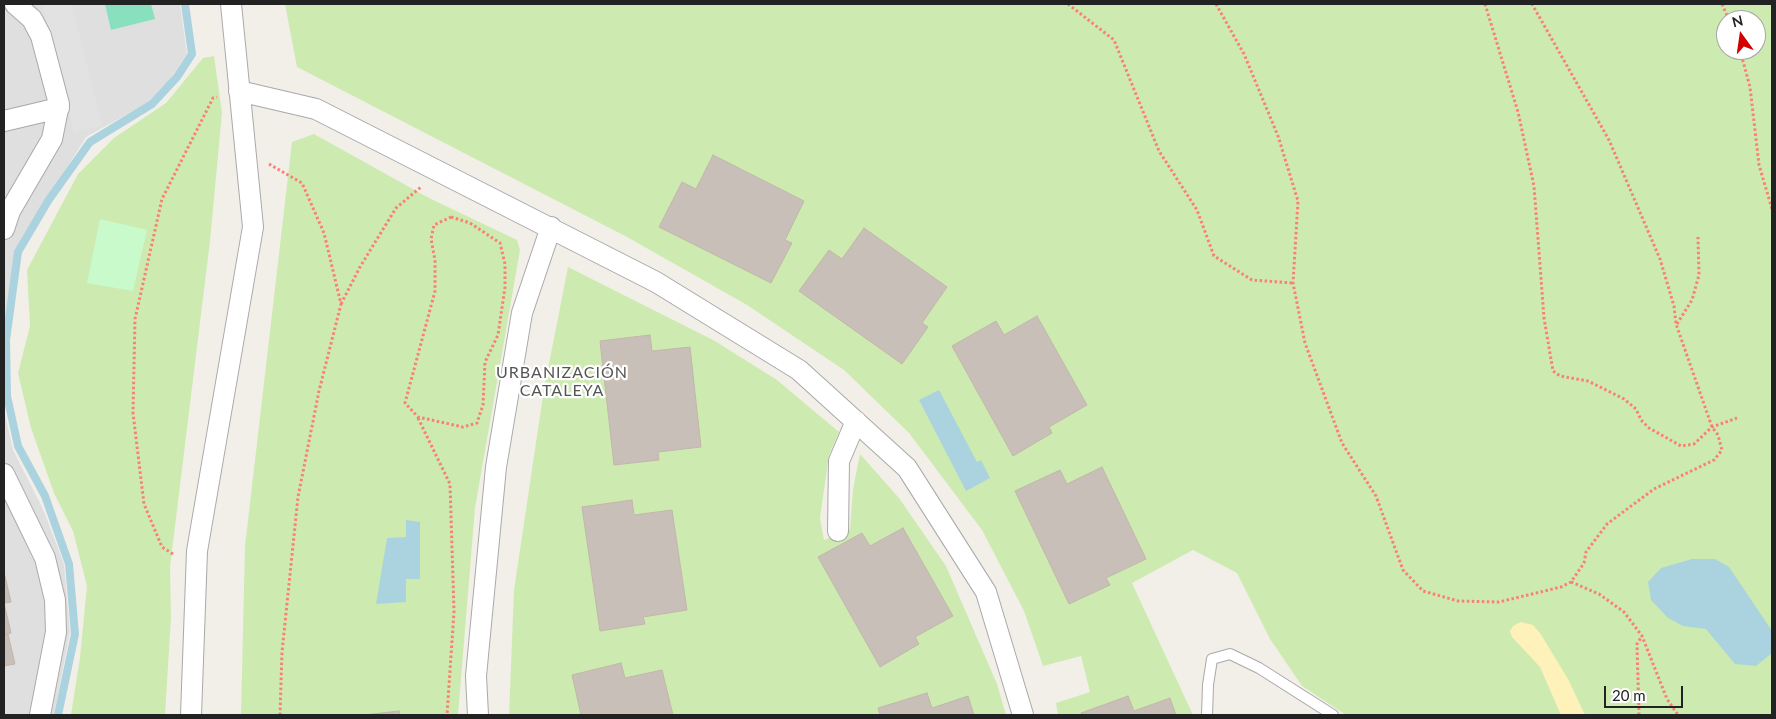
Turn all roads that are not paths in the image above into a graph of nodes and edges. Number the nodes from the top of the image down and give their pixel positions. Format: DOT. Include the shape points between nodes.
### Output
graph roads {
  1 [pos="15,4"];
  2 [pos="231,4"];
  3 [pos="239,90"];
  4 [pos="59,108"];
  5 [pos="4,120"];
  6 [pos="551,227"];
  7 [pos="4,229"];
  8 [pos="856,422"];
  9 [pos="4,474"];
  10 [pos="838,530"];
  11 [pos="40,715"];
  12 [pos="191,715"];
  13 [pos="478,715"];
  14 [pos="1023,715"];
  15 [pos="1207,715"];
  16 [pos="1334,715"];
  1 -- 4 [label="street" via="32,19 42,36"];
  2 -- 3 [label="street"];
  3 -- 6 [label="street" via="316,108"];
  3 -- 12 [label="street" via="253,227 197,551"];
  4 -- 5 [label="street"];
  4 -- 7 [label="street" via="52,139 10,211"];
  6 -- 8 [label="street" via="656,282 799,370"];
  6 -- 13 [label="street" via="522,313 496,467 476,676"];
  8 -- 10 [label="street" via="838,461"];
  8 -- 14 [label="street" via="907,468 986,592"];
  9 -- 11 [label="street" via="45,558 55,600 56,632"];
  15 -- 16 [label="lane" via="1212,659 1230,654 1259,668"];
}
